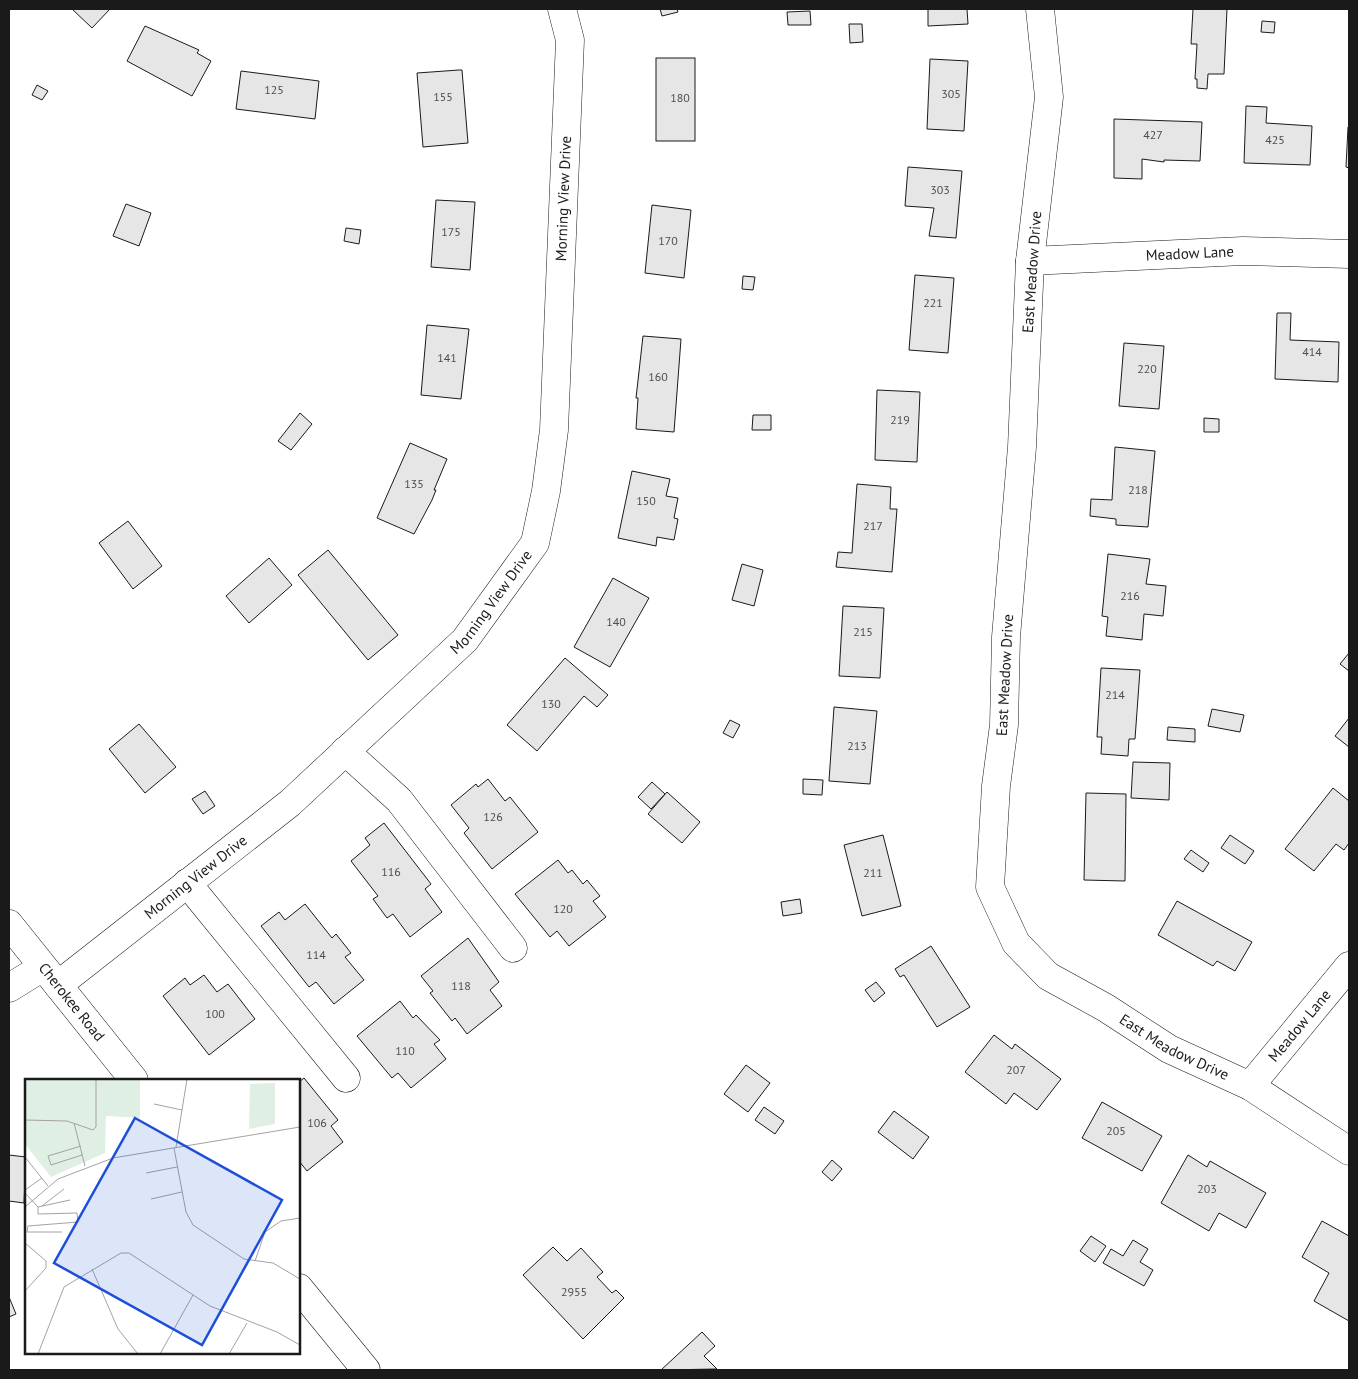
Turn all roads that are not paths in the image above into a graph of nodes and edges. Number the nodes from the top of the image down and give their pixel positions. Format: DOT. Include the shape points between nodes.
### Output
graph roads {
  1 [pos="562,9"];
  2 [pos="1040,9"];
  3 [pos="1349,254"];
  4 [pos="1030,262"];
  5 [pos="345,751"];
  6 [pos="187,883"];
  7 [pos="9,924"];
  8 [pos="514,948"];
  9 [pos="1349,966"];
  10 [pos="51,976"];
  11 [pos="9,988"];
  12 [pos="346,1078"];
  13 [pos="133,1079"];
  14 [pos="1250,1086"];
  15 [pos="1349,1152"];
  16 [pos="300,1289"];
  17 [pos="366,1370"];
  1 -- 5 [label="street, Morning View Drive" via="570,40 554,430 535,542 465,640"];
  2 -- 4 [label="street, East Meadow Drive" via="1049,98"];
  3 -- 4 [label="street, Meadow Lane" via="1243,251"];
  4 -- 14 [label="street, East Meadow Drive" via="1022,447 990,887 1016,943 1048,976 1106,1008 1169,1049"];
  5 -- 6 [label="street, Morning View Drive" via="290,803"];
  5 -- 8 [label="street" via="399,800"];
  6 -- 10 [label="street, Morning View Drive"];
  6 -- 12 [label="street"];
  7 -- 10 [label="street, Cherokee Road"];
  9 -- 14 [label="street, Meadow Lane"];
  10 -- 11 [label="street, Morning View Drive"];
  10 -- 13 [label="street, Cherokee Road"];
  14 -- 15 [label="street, East Meadow Drive"];
  16 -- 17 [label="street"];
}
